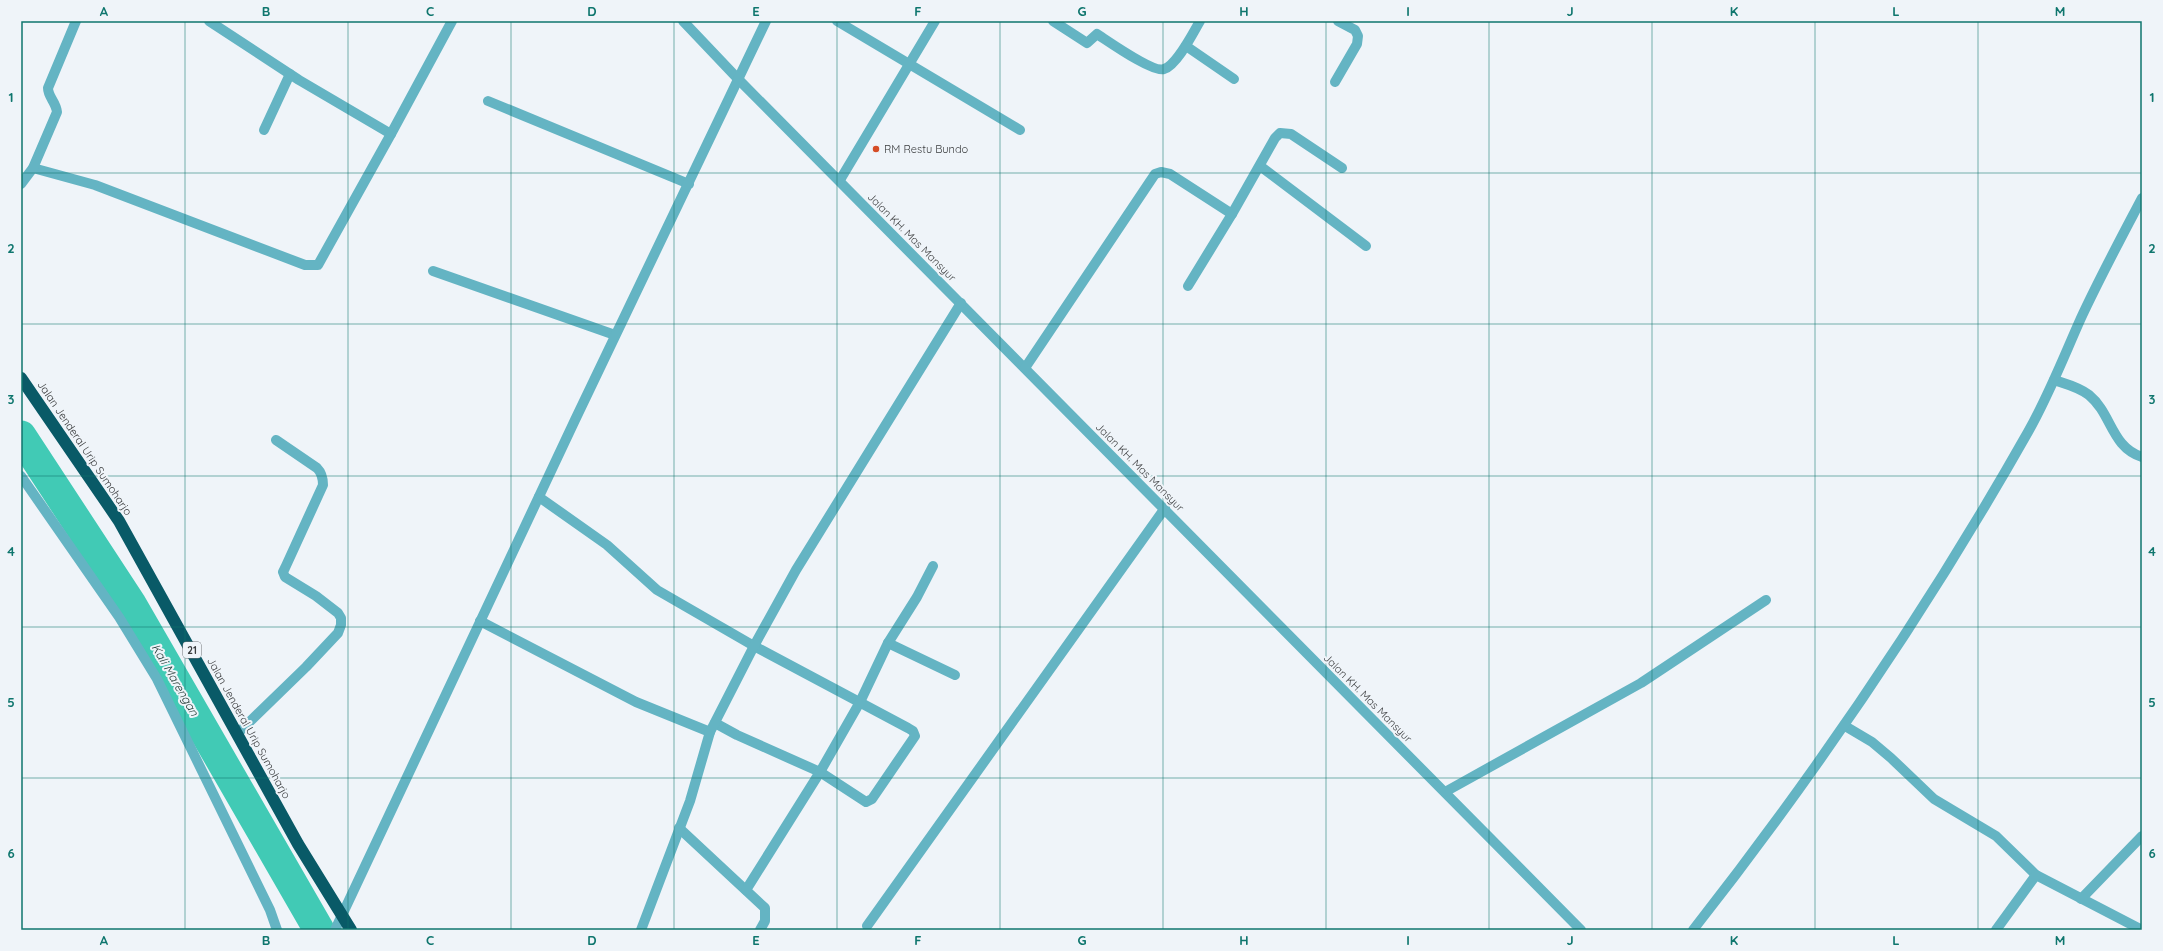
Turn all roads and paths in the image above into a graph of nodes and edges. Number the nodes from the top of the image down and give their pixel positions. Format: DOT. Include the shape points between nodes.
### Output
graph roads {
  1 [pos="76,21"];
  2 [pos="209,21"];
  3 [pos="452,21"];
  4 [pos="683,21"];
  5 [pos="766,21"];
  6 [pos="837,21"];
  7 [pos="935,21"];
  8 [pos="1053,21"];
  9 [pos="1200,21"];
  10 [pos="1338,21"];
  11 [pos="1357,25"];
  12 [pos="1186,46"];
  13 [pos="910,66"];
  14 [pos="290,74"];
  15 [pos="1234,79"];
  16 [pos="739,80"];
  17 [pos="1335,82"];
  18 [pos="488,101"];
  19 [pos="264,130"];
  20 [pos="1020,130"];
  21 [pos="391,134"];
  22 [pos="1260,166"];
  23 [pos="32,168"];
  24 [pos="1342,168"];
  25 [pos="840,180"];
  26 [pos="21,184"];
  27 [pos="689,184"];
  28 [pos="2142,198"];
  29 [pos="1232,214"];
  30 [pos="1366,246"];
  31 [pos="433,271"];
  32 [pos="1188,286"];
  33 [pos="961,303"];
  34 [pos="615,335"];
  35 [pos="1025,368"];
  36 [pos="21,378"];
  37 [pos="2054,380"];
  38 [pos="276,440"];
  39 [pos="2142,457"];
  40 [pos="21,476"];
  41 [pos="539,497"];
  42 [pos="1165,508"];
  43 [pos="933,566"];
  44 [pos="1766,600"];
  45 [pos="480,621"];
  46 [pos="888,643"];
  47 [pos="754,646"];
  48 [pos="955,675"];
  49 [pos="860,702"];
  50 [pos="1845,726"];
  51 [pos="713,728"];
  52 [pos="237,734"];
  53 [pos="820,772"];
  54 [pos="1445,792"];
  55 [pos="679,828"];
  56 [pos="2142,836"];
  57 [pos="2036,876"];
  58 [pos="746,890"];
  59 [pos="2081,899"];
  60 [pos="341,916"];
  61 [pos="867,926"];
  62 [pos="277,930"];
  63 [pos="335,930"];
  64 [pos="351,930"];
  65 [pos="640,930"];
  66 [pos="760,930"];
  67 [pos="1581,930"];
  68 [pos="1693,930"];
  69 [pos="1996,930"];
  70 [pos="2142,930"];
  1 -- 23 [label="street" via="48,88 57,112"];
  2 -- 14 [label="street"];
  3 -- 21 [label="street"];
  4 -- 16 [label="street, Jalan KH. Mas Mansyur"];
  5 -- 16 [label="street"];
  6 -- 13 [label="street"];
  7 -- 13 [label="street"];
  8 -- 12 [label="street" via="1087,43 1097,34 1147,66 1159,70 1167,67"];
  9 -- 12 [label="street"];
  10 -- 11 [label="street"];
  11 -- 17 [label="street" via="1357,44"];
  12 -- 15 [label="street"];
  13 -- 20 [label="street"];
  13 -- 25 [label="street"];
  14 -- 19 [label="street"];
  14 -- 21 [label="street"];
  16 -- 25 [label="street, Jalan KH. Mas Mansyur"];
  16 -- 27 [label="street"];
  18 -- 27 [label="street"];
  21 -- 23 [label="street" via="323,259 318,265 310,266 96,185"];
  22 -- 24 [label="street" via="1277,135 1284,132"];
  22 -- 29 [label="street"];
  22 -- 30 [label="street"];
  23 -- 26 [label="street"];
  25 -- 33 [label="street, Jalan KH. Mas Mansyur"];
  27 -- 34 [label="street"];
  28 -- 37 [label="street" via="2103,270"];
  29 -- 32 [label="street"];
  29 -- 35 [label="street" via="1170,174 1155,174"];
  31 -- 34 [label="street"];
  33 -- 35 [label="street, Jalan KH. Mas Mansyur"];
  33 -- 47 [label="street" via="796,570"];
  34 -- 41 [label="street"];
  35 -- 42 [label="street, Jalan KH. Mas Mansyur"];
  36 -- 52 [label="highway, Jalan Jenderal Urip Sumoharjo / 21" via="119,521"];
  37 -- 39 [label="street" via="2090,396 2104,414 2122,446"];
  37 -- 50 [label="street" via="2029,430 1964,541"];
  38 -- 52 [label="street" via="321,472 323,485 285,568 285,577 338,613 341,625 338,633 306,667"];
  40 -- 62 [label="street" via="119,617 157,679 270,910"];
  41 -- 45 [label="street"];
  41 -- 47 [label="street" via="607,545 657,590"];
  42 -- 54 [label="street, Jalan KH. Mas Mansyur"];
  42 -- 61 [label="street"];
  43 -- 46 [label="street"];
  44 -- 54 [label="street" via="1641,683"];
  45 -- 51 [label="street" via="636,702"];
  45 -- 60 [label="street"];
  46 -- 48 [label="street"];
  46 -- 49 [label="street"];
  47 -- 49 [label="street"];
  47 -- 51 [label="street"];
  49 -- 53 [label="street"];
  49 -- 53 [label="street" via="913,731 915,736 869,801 862,800"];
  50 -- 57 [label="street" via="1892,758 1934,799 1996,836"];
  50 -- 68 [label="street"];
  51 -- 53 [label="street" via="737,735"];
  51 -- 55 [label="street"];
  52 -- 60 [label="highway, Jalan Jenderal Urip Sumoharjo / 21"];
  53 -- 58 [label="street"];
  54 -- 67 [label="street, Jalan KH. Mas Mansyur"];
  55 -- 58 [label="street"];
  55 -- 65 [label="street"];
  56 -- 59 [label="street"];
  57 -- 59 [label="street"];
  57 -- 69 [label="street"];
  58 -- 66 [label="street" via="765,908 766,921"];
  59 -- 70 [label="street"];
  60 -- 63 [label="street"];
  60 -- 64 [label="highway, Jalan Jenderal Urip Sumoharjo / 21"];
}
